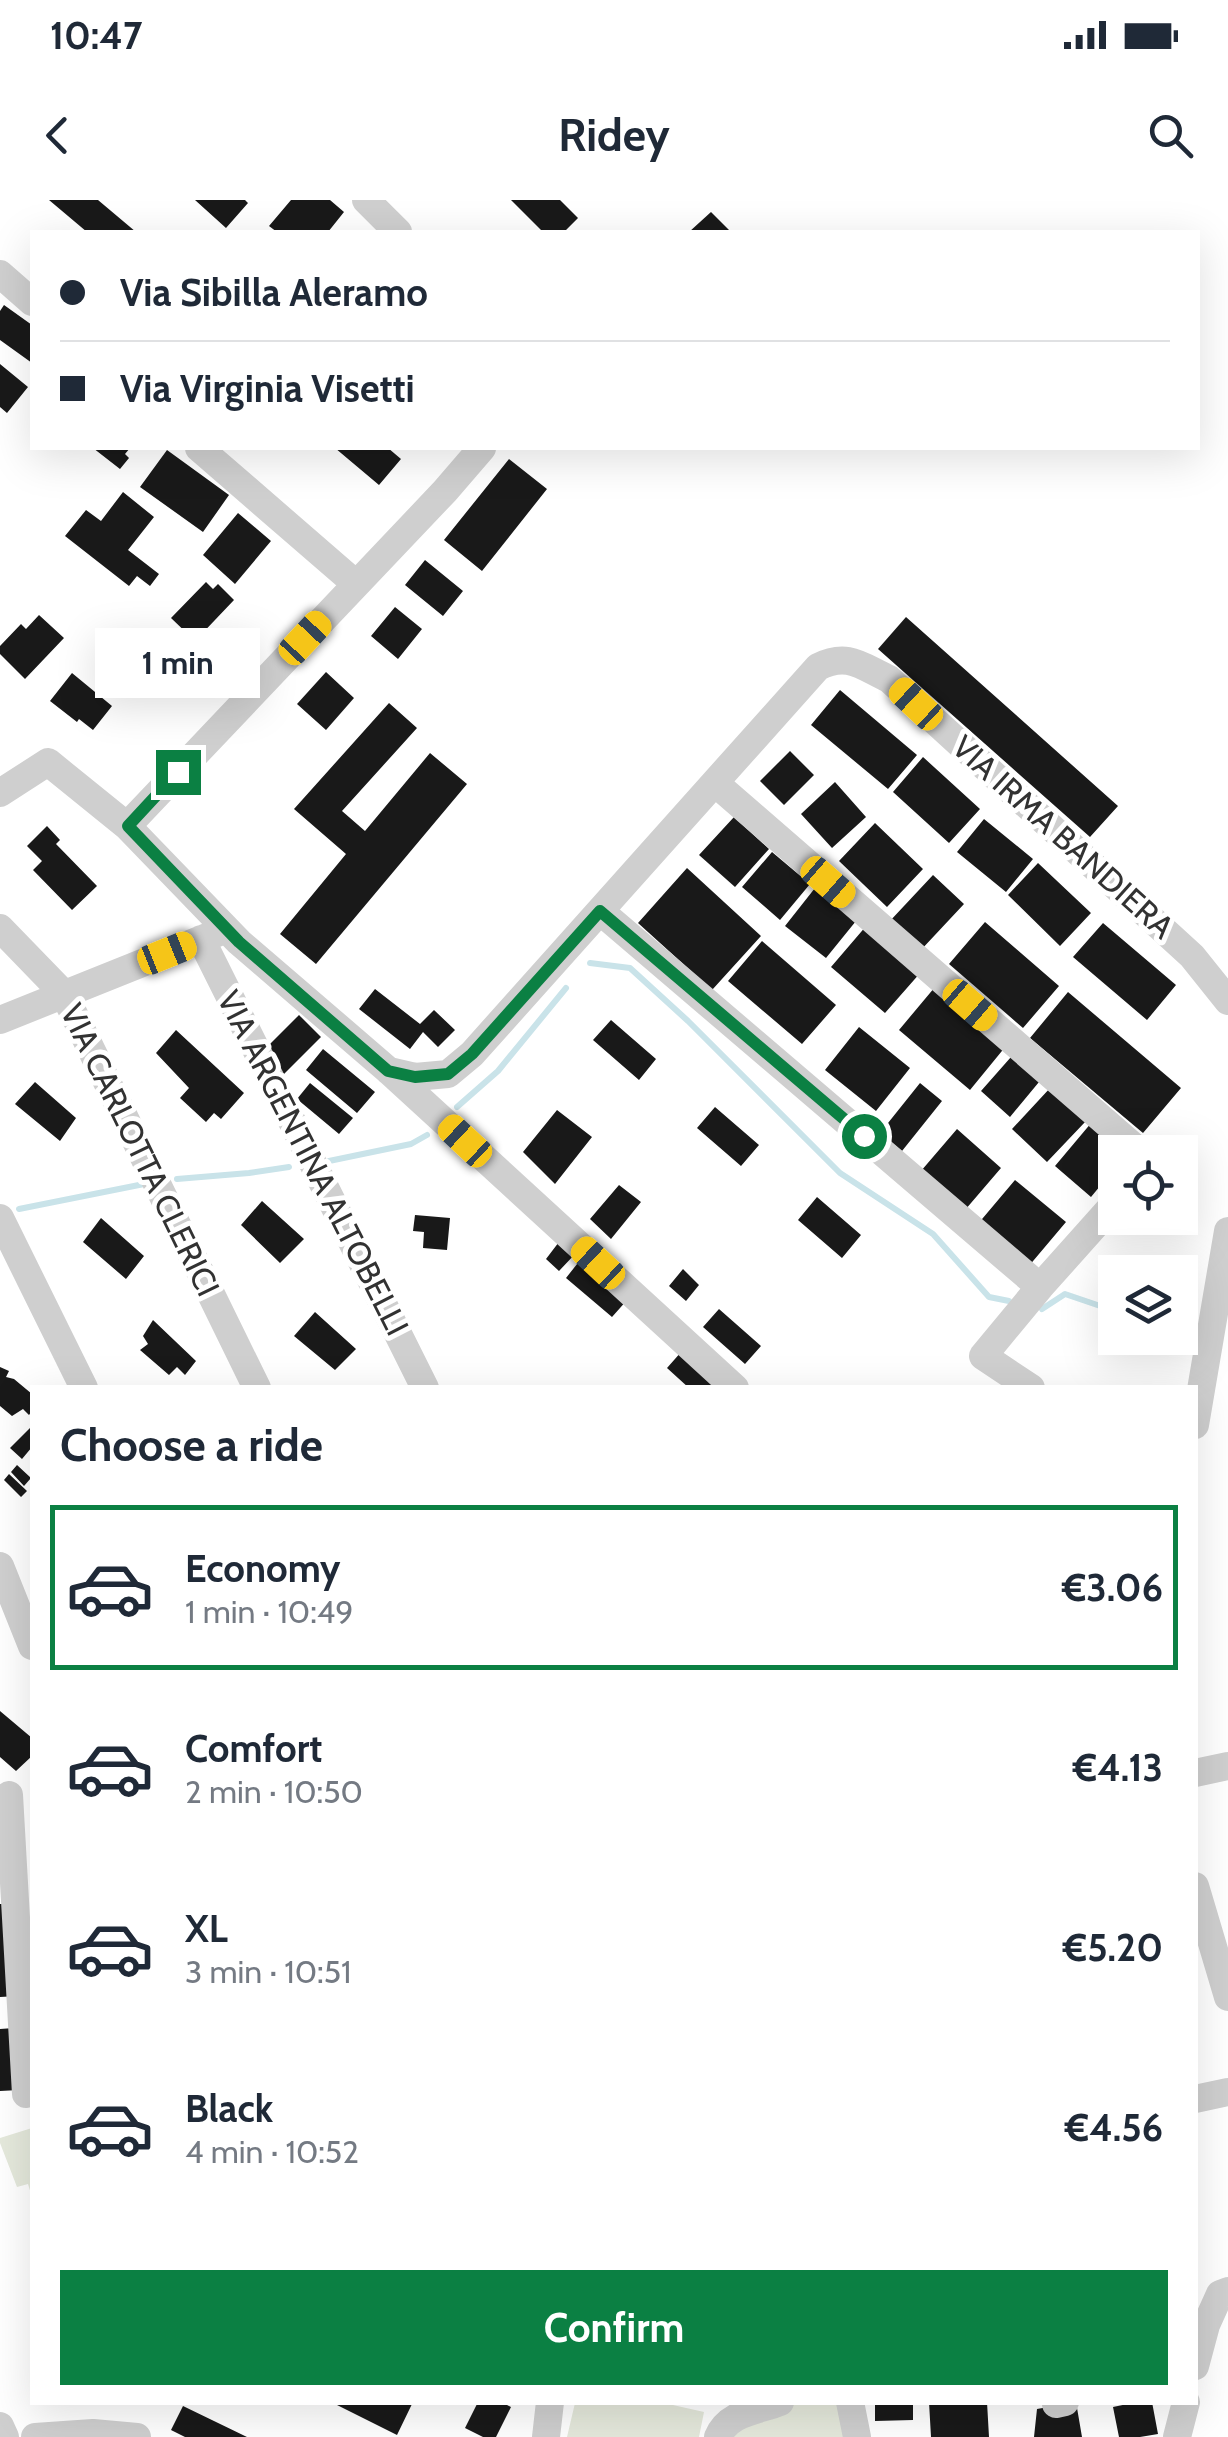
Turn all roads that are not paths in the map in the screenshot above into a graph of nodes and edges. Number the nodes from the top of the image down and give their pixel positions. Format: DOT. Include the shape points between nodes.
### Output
graph roads {
  1 [pos="366,200"];
  2 [pos="396,230"];
  3 [pos="0,274"];
  4 [pos="30,300"];
  5 [pos="202,450"];
  6 [pos="480,450"];
  7 [pos="356,584"];
  8 [pos="715,783"];
  9 [pos="0,793"];
  10 [pos="128,826"];
  11 [pos="600,911"];
  12 [pos="0,928"];
  13 [pos="214,934"];
  14 [pos="1220,992"];
  15 [pos="64,994"];
  16 [pos="0,1020"];
  17 [pos="388,1071"];
  18 [pos="1120,1135"];
  19 [pos="0,1218"];
  20 [pos="1098,1222"];
  21 [pos="1228,1230"];
  22 [pos="1040,1287"];
  23 [pos="83,1385"];
  24 [pos="256,1385"];
  25 [pos="424,1385"];
  26 [pos="732,1385"];
  27 [pos="1026,1385"];
  28 [pos="1198,1407"];
  29 [pos="0,1566"];
  30 [pos="30,1641"];
  31 [pos="1228,1766"];
  32 [pos="1198,1772"];
  33 [pos="14,1795"];
  34 [pos="1198,1896"];
  35 [pos="1228,1997"];
  36 [pos="1228,2092"];
  37 [pos="26,2094"];
  38 [pos="1198,2098"];
  39 [pos="1228,2291"];
  40 [pos="1201,2327"];
  41 [pos="550,2405"];
  42 [pos="771,2405"];
  43 [pos="851,2405"];
  44 [pos="1185,2405"];
  45 [pos="0,2426"];
  46 [pos="4,2437"];
  47 [pos="35,2437"];
  48 [pos="137,2437"];
  49 [pos="546,2437"];
  50 [pos="718,2437"];
  51 [pos="857,2437"];
  52 [pos="1177,2437"];
  1 -- 2 [label="street"];
  3 -- 4 [label="street"];
  5 -- 7 [label="street"];
  6 -- 7 [label="street"];
  7 -- 10 [label="street"];
  8 -- 11 [label="street, VIA IRMA BANDIERA"];
  8 -- 14 [label="street, VIA IRMA BANDIERA" via="818,667 845,658 1182,966"];
  8 -- 18 [label="street"];
  9 -- 10 [label="street" via="48,762"];
  10 -- 13 [label="street"];
  11 -- 17 [label="street, VIA IRMA BANDIERA" via="448,1074"];
  11 -- 22 [label="street"];
  12 -- 15 [label="street, VIA CARLOTTA CLERICI"];
  13 -- 15 [label="street"];
  13 -- 17 [label="street"];
  13 -- 25 [label="street, VIA ARGENTINA ALTOBELLI"];
  15 -- 16 [label="street"];
  15 -- 24 [label="street, VIA CARLOTTA CLERICI"];
  17 -- 26 [label="street"];
  19 -- 23 [label="street"];
  20 -- 22 [label="street"];
  21 -- 28 [label="street"];
  22 -- 27 [label="street" via="983,1356"];
  29 -- 30 [label="street"];
  31 -- 32 [label="street"];
  33 -- 37 [label="street"];
  34 -- 35 [label="street"];
  36 -- 38 [label="street"];
  39 -- 40 [label="street"];
  41 -- 49 [label="street"];
  42 -- 50 [label="street" via="730,2418"];
  43 -- 51 [label="street"];
  44 -- 52 [label="street"];
  45 -- 46 [label="street"];
  47 -- 48 [label="street"];
}
